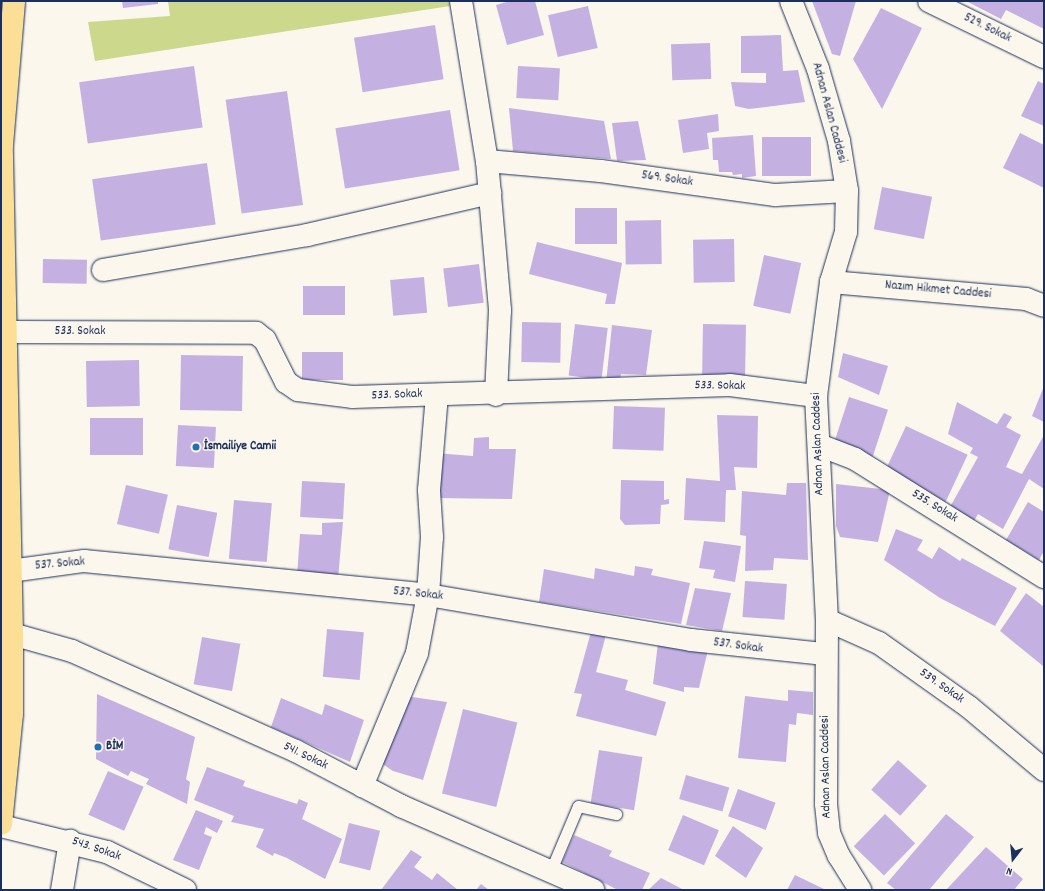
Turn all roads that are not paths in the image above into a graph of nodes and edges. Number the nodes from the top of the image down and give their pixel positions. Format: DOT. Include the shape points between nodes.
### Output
graph roads {
  1 [pos="14,1"];
  2 [pos="461,1"];
  3 [pos="792,1"];
  4 [pos="929,1"];
  5 [pos="1044,57"];
  6 [pos="487,161"];
  7 [pos="847,191"];
  8 [pos="490,193"];
  9 [pos="103,270"];
  10 [pos="831,282"];
  11 [pos="1044,306"];
  12 [pos="8,332"];
  13 [pos="437,395"];
  14 [pos="496,395"];
  15 [pos="816,396"];
  16 [pos="819,445"];
  17 [pos="10,571"];
  18 [pos="1044,577"];
  19 [pos="428,595"];
  20 [pos="827,620"];
  21 [pos="12,634"];
  22 [pos="825,654"];
  23 [pos="1044,770"];
  24 [pos="362,786"];
  25 [pos="616,814"];
  26 [pos="1,825"];
  27 [pos="70,841"];
  28 [pos="551,870"];
  29 [pos="62,890"];
  30 [pos="185,890"];
  31 [pos="593,890"];
  32 [pos="860,890"];
  1 -- 12 [label="main road" via="2,145"];
  2 -- 6 [label="street"];
  3 -- 7 [label="street, Adnan Aslan Caddesi" via="818,69 839,141"];
  4 -- 5 [label="street, 529. Sokak"];
  6 -- 7 [label="street, 569. Sokak" via="601,171 775,195"];
  6 -- 8 [label="street"];
  7 -- 10 [label="street, Adnan Aslan Caddesi" via="846,232"];
  8 -- 9 [label="street" via="299,237"];
  8 -- 14 [label="street" via="500,310"];
  10 -- 11 [label="street, Nazım Hikmet Caddesi" via="1026,299"];
  10 -- 15 [label="street, Adnan Aslan Caddesi"];
  12 -- 13 [label="street, 533. Sokak" via="256,333 265,340 286,382 298,390 352,397"];
  12 -- 17 [label="main road"];
  13 -- 14 [label="street, 533. Sokak"];
  13 -- 19 [label="street" via="428,490 432,537"];
  14 -- 15 [label="street, 533. Sokak" via="730,385"];
  15 -- 16 [label="street, Adnan Aslan Caddesi"];
  16 -- 18 [label="street, 535. Sokak" via="855,459"];
  16 -- 20 [label="street, Adnan Aslan Caddesi"];
  17 -- 19 [label="street, 537. Sokak" via="84,561"];
  17 -- 21 [label="main road"];
  19 -- 22 [label="street, 537. Sokak" via="691,640"];
  19 -- 24 [label="street" via="417,653"];
  20 -- 22 [label="street, Adnan Aslan Caddesi"];
  20 -- 23 [label="street, 539. Sokak" via="879,643 969,707"];
  21 -- 24 [label="street, 541. Sokak" via="72,651 296,751"];
  21 -- 26 [label="main road" via="12,714"];
  22 -- 32 [label="street, Adnan Aslan Caddesi" via="829,833"];
  24 -- 28 [label="street, 541. Sokak"];
  25 -- 28 [label="lane" via="578,806"];
  26 -- 27 [label="street, 543. Sokak"];
  27 -- 29 [label="street"];
  27 -- 30 [label="street, 543. Sokak" via="107,852"];
  28 -- 31 [label="street, 541. Sokak"];
}
